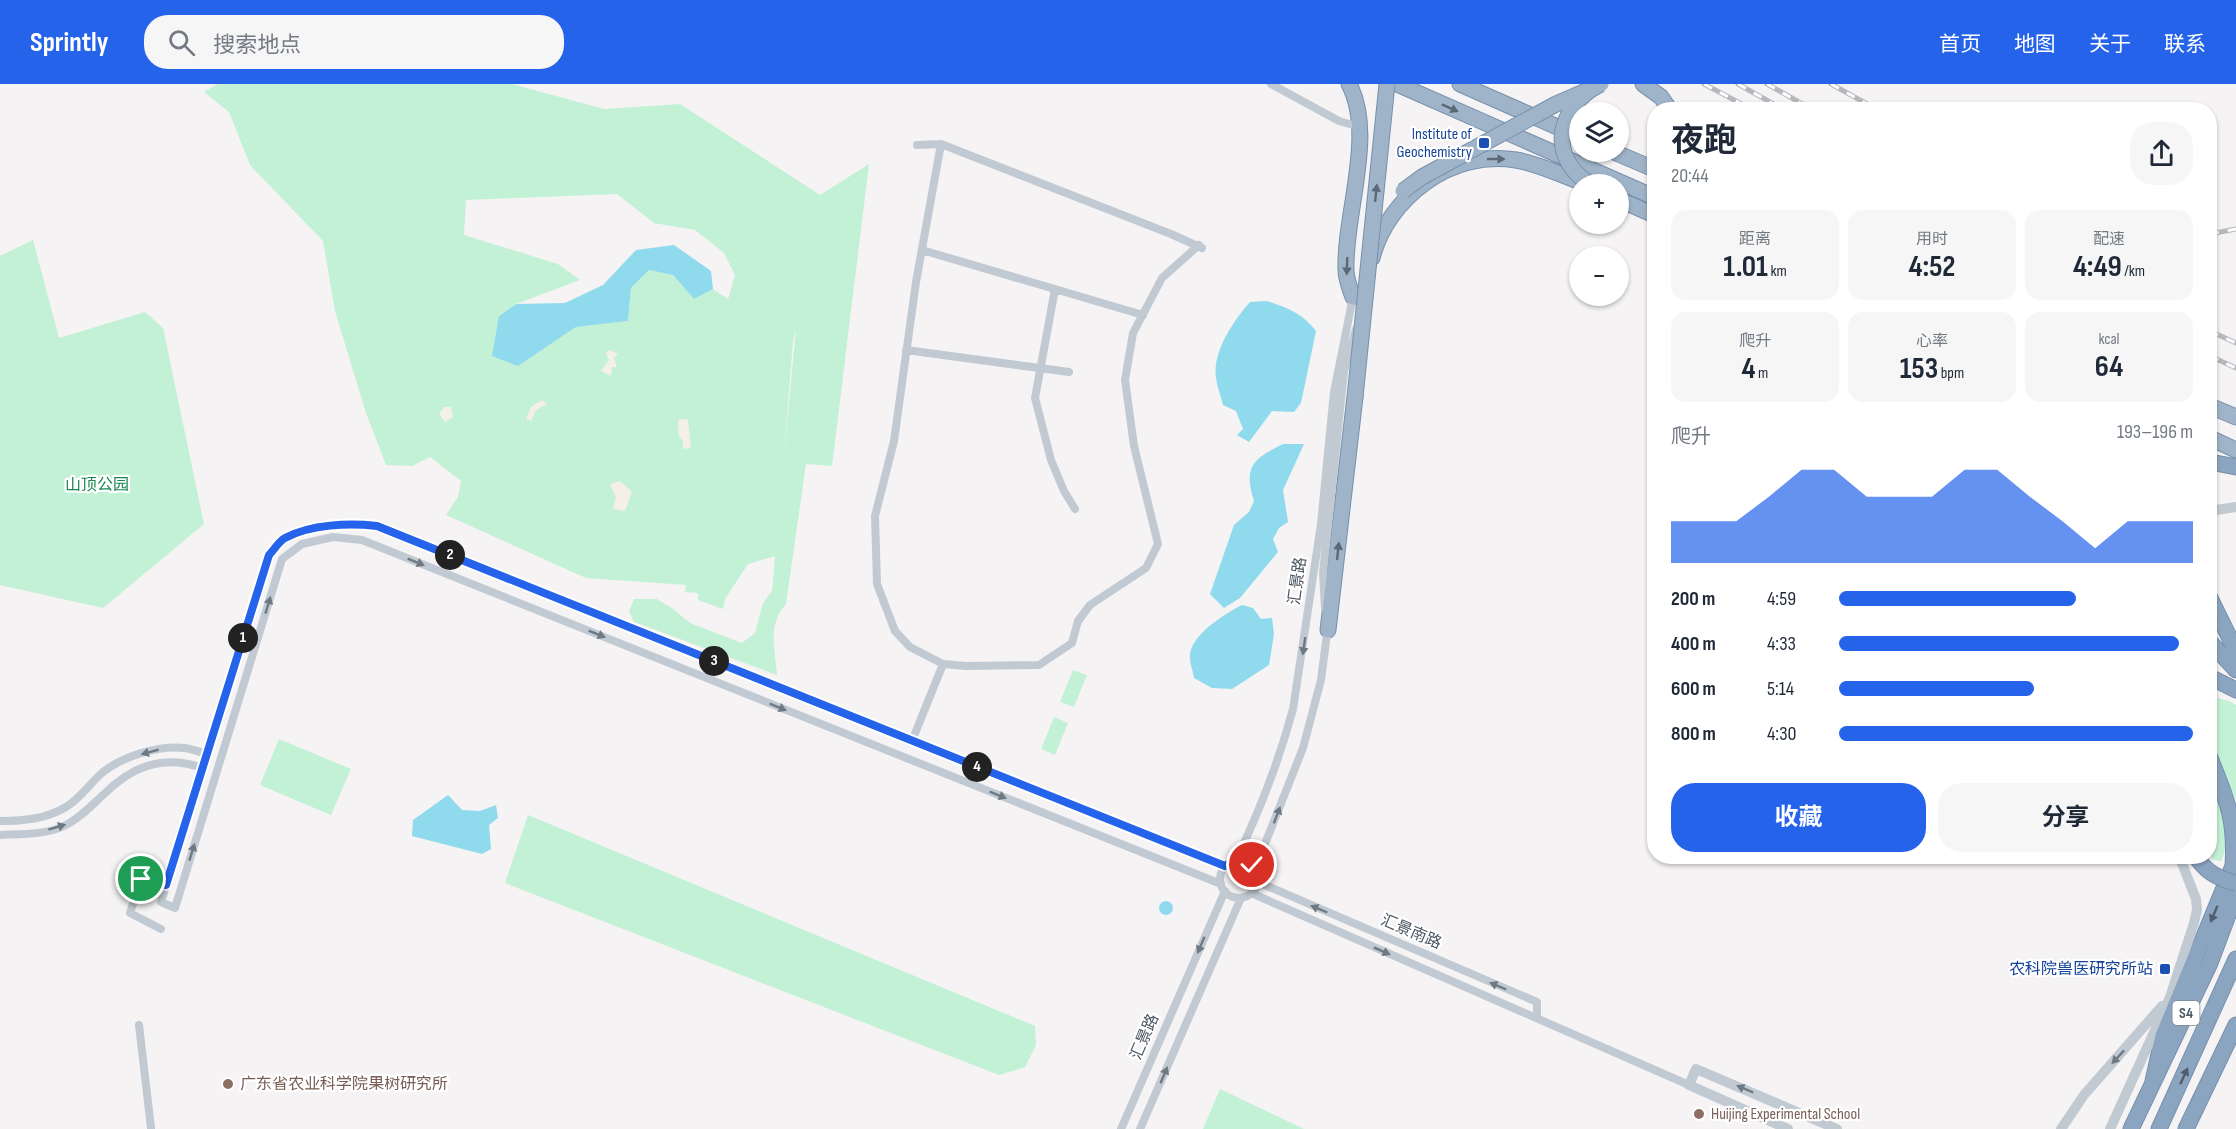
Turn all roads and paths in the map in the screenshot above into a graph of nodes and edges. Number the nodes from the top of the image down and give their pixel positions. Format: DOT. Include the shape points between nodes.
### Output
graph roads {
  1 [pos="1271,84"];
  2 [pos="1349,84"];
  3 [pos="1387,84"];
  4 [pos="1397,84"];
  5 [pos="1460,84"];
  6 [pos="1480,84"];
  7 [pos="1643,84"];
  8 [pos="1596,86"];
  9 [pos="1664,102"];
  10 [pos="1513,108"];
  11 [pos="1360,127"];
  12 [pos="1569,132"];
  13 [pos="941,144"];
  14 [pos="917,145"];
  15 [pos="1629,158"];
  16 [pos="1647,166"];
  17 [pos="1578,174"];
  18 [pos="1569,178"];
  19 [pos="1647,194"];
  20 [pos="1404,195"];
  21 [pos="1629,204"];
  22 [pos="1647,212"];
  23 [pos="922,250"];
  24 [pos="1055,289"];
  25 [pos="1359,298"];
  26 [pos="1143,315"];
  27 [pos="906,350"];
  28 [pos="1040,370"];
  29 [pos="1069,372"];
  30 [pos="2217,409"];
  31 [pos="2236,417"];
  32 [pos="2217,441"];
  33 [pos="2236,450"];
  34 [pos="2217,463"];
  35 [pos="2236,467"];
  36 [pos="2236,507"];
  37 [pos="1076,509"];
  38 [pos="2217,510"];
  39 [pos="2217,612"];
  40 [pos="1328,630"];
  41 [pos="2217,650"];
  42 [pos="2236,651"];
  43 [pos="943,664"];
  44 [pos="2236,670"];
  45 [pos="2217,680"];
  46 [pos="2236,690"];
  47 [pos="912,741"];
  48 [pos="207,754"];
  49 [pos="203,768"];
  50 [pos="2217,776"];
  51 [pos="0,822"];
  52 [pos="0,835"];
  53 [pos="1236,860"];
  54 [pos="2182,864"];
  55 [pos="2203,864"];
  56 [pos="1225,866"];
  57 [pos="1255,869"];
  58 [pos="1258,882"];
  59 [pos="2236,883"];
  60 [pos="166,885"];
  61 [pos="1223,888"];
  62 [pos="1251,893"];
  63 [pos="2236,894"];
  64 [pos="1241,898"];
  65 [pos="161,929"];
  66 [pos="2236,959"];
  67 [pos="2170,997"];
  68 [pos="1537,1018"];
  69 [pos="139,1025"];
  70 [pos="2236,1025"];
  71 [pos="2153,1081"];
  72 [pos="1689,1086"];
  73 [pos="151,1129"];
  74 [pos="1121,1129"];
  75 [pos="1140,1129"];
  76 [pos="1788,1129"];
  77 [pos="1837,1129"];
  78 [pos="2061,1129"];
  79 [pos="2110,1129"];
  80 [pos="2131,1129"];
  81 [pos="2159,1129"];
  82 [pos="2186,1129"];
  1 -- 11 [label="street" via="1339,121"];
  2 -- 11 [label="highway" via="1356,98"];
  40 -- 3 [label="highway, one-way, bridge"];
  4 -- 19 [label="highway, one-way"];
  5 -- 10 [label="highway"];
  6 -- 10 [label="street"];
  7 -- 9 [label="highway"];
  8 -- 17 [label="highway, bridge" via="1568,112 1563,139 1568,162"];
  8 -- 20 [label="highway, bridge" via="1432,171"];
  10 -- 12 [label="highway"];
  11 -- 25 [label="highway, one-way" via="1346,272"];
  13 -- 14 [label="street"];
  13 -- 23 [label="street"];
  13 -- 26 [label="street" via="1201,247 1162,278"];
  15 -- 16 [label="highway"];
  20 -- 18 [label="highway, one-way" via="1445,172 1486,159 1529,163"];
  20 -- 25 [label="highway" via="1387,210 1376,229 1365,258"];
  21 -- 22 [label="highway"];
  23 -- 24 [label="street"];
  23 -- 27 [label="street"];
  24 -- 26 [label="street"];
  24 -- 28 [label="street"];
  25 -- 40 [label="street" via="1344,371 1323,573"];
  25 -- 53 [label="street, 汇景路, one-way" via="1334,392 1321,524 1293,709 1264,797"];
  26 -- 43 [label="street" via="1133,333 1125,380 1134,446 1158,544 1146,568 1090,605 1078,621 1072,643 1039,665"];
  27 -- 28 [label="street"];
  27 -- 43 [label="street" via="894,441 875,516 877,584 895,631 910,647"];
  28 -- 29 [label="street"];
  28 -- 37 [label="street" via="1035,398 1051,460"];
  30 -- 31 [label="highway"];
  32 -- 33 [label="highway"];
  34 -- 35 [label="highway"];
  36 -- 38 [label="street"];
  39 -- 42 [label="highway"];
  57 -- 40 [label="street, one-way" via="1303,748 1321,680"];
  41 -- 44 [label="highway"];
  43 -- 47 [label="street"];
  45 -- 46 [label="highway"];
  47 -- 48 [label="street" via="377,526 348,523 284,538 269,555"];
  47 -- 56 [label="street"];
  48 -- 49 [label="street"];
  48 -- 51 [label="street, one-way" via="185,748 137,755 103,772 67,806 44,816"];
  52 -- 49 [label="street, one-way" via="30,834 63,826 87,811 126,774 155,764 184,762"];
  49 -- 60 [label="street"];
  50 -- 71 [label="highway, one-way" via="2232,813 2233,866 2163,1036"];
  53 -- 56 [label="street"];
  53 -- 57 [label="street" via="1247,861"];
  54 -- 67 [label="street" via="2197,910"];
  55 -- 59 [label="highway, bridge" via="2223,880"];
  56 -- 61 [label="street" via="1220,878"];
  57 -- 58 [label="street"];
  58 -- 62 [label="street"];
  68 -- 58 [label="street, 汇景南路, one-way" via="1537,1002"];
  60 -- 61 [label="street, one-way" via="161,902 175,908 282,559 302,544 333,537 362,540"];
  60 -- 65 [label="street" via="141,879 130,913"];
  61 -- 64 [label="street"];
  61 -- 74 [label="street, 汇景路, one-way"];
  62 -- 64 [label="street"];
  62 -- 68 [label="street, 汇景南路, one-way"];
  63 -- 71 [label="highway, S4" via="2210,963"];
  75 -- 64 [label="street, 汇景路, one-way"];
  81 -- 66 [label="highway, S4, one-way"];
  67 -- 78 [label="street, one-way" via="2084,1095"];
  67 -- 79 [label="street"];
  68 -- 72 [label="street, 汇景南路"];
  69 -- 73 [label="street"];
  70 -- 82 [label="highway"];
  71 -- 80 [label="highway, S4"];
  72 -- 76 [label="street, 汇景南路"];
  77 -- 72 [label="street, one-way" via="1696,1068"];
}
